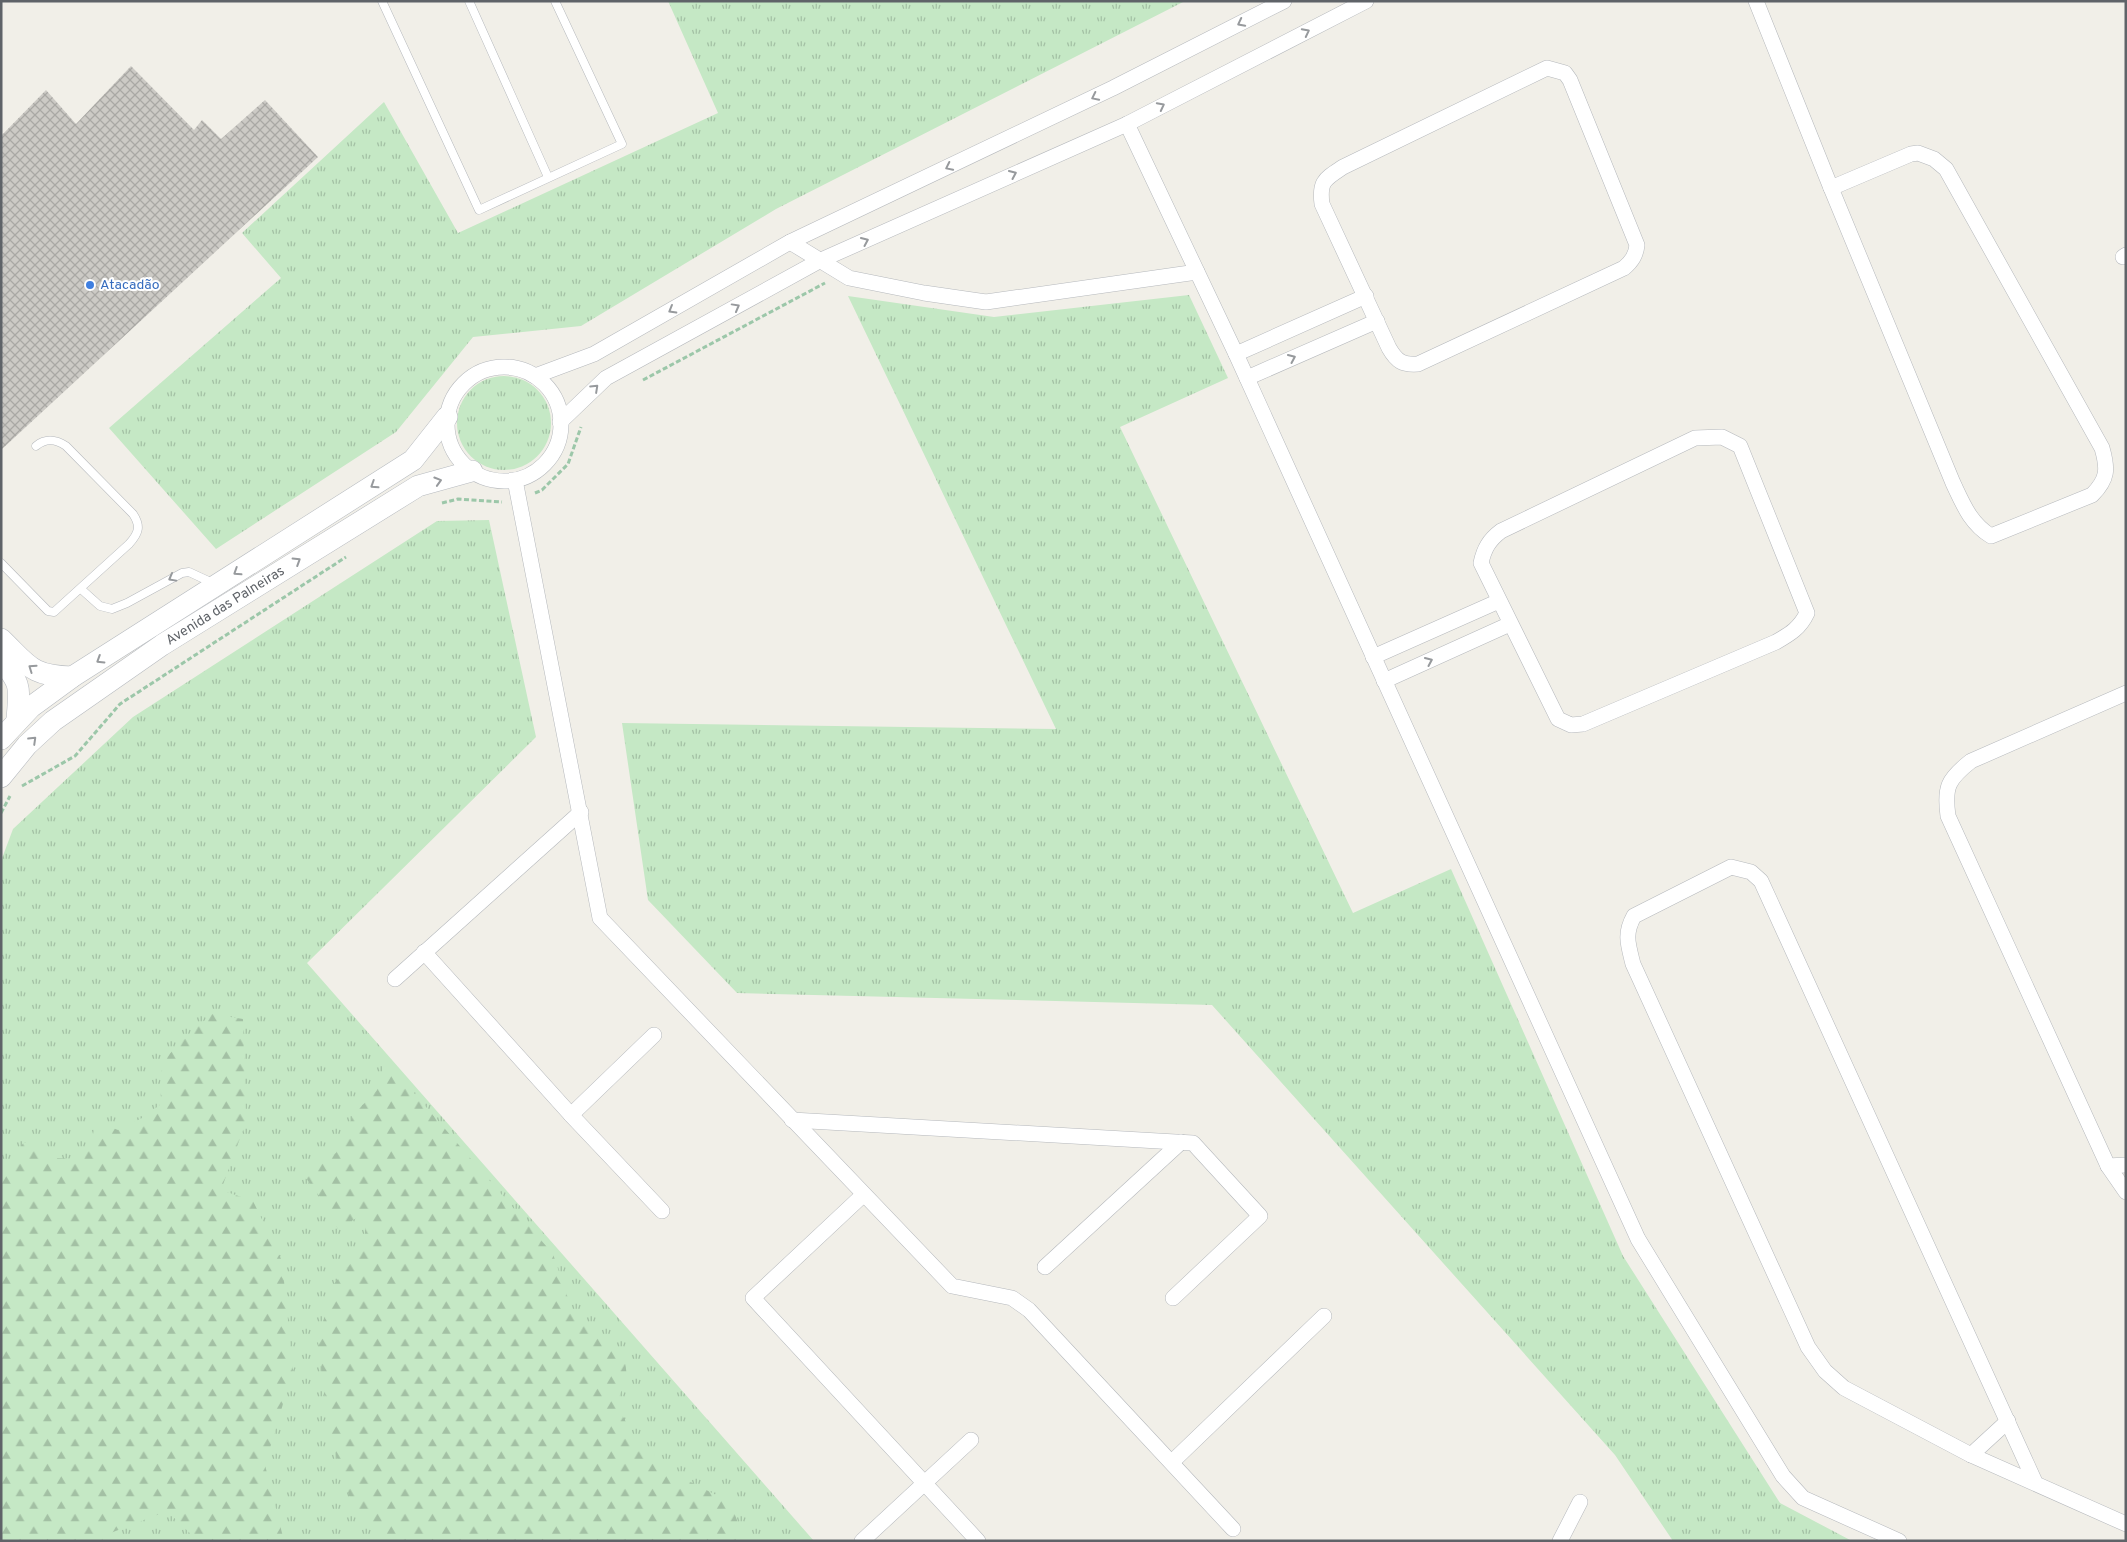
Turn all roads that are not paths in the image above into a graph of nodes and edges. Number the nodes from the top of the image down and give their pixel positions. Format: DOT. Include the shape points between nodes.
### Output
graph roads {
  1 [pos="382,1"];
  2 [pos="469,1"];
  3 [pos="555,1"];
  4 [pos="1284,1"];
  5 [pos="1366,1"];
  6 [pos="1756,1"];
  7 [pos="1127,124"];
  8 [pos="548,177"];
  9 [pos="1831,188"];
  10 [pos="790,242"];
  11 [pos="820,260"];
  12 [pos="1197,272"];
  13 [pos="1366,296"];
  14 [pos="1377,321"];
  15 [pos="1236,354"];
  16 [pos="535,376"];
  17 [pos="1247,378"];
  18 [pos="447,417"];
  19 [pos="560,422"];
  20 [pos="36,446"];
  21 [pos="472,471"];
  22 [pos="515,480"];
  23 [pos="1,563"];
  24 [pos="216,585"];
  25 [pos="80,589"];
  26 [pos="1499,600"];
  27 [pos="1510,624"];
  28 [pos="1,639"];
  29 [pos="1373,657"];
  30 [pos="1,660"];
  31 [pos="72,677"];
  32 [pos="1384,681"];
  33 [pos="2126,693"];
  34 [pos="17,720"];
  35 [pos="1,738"];
  36 [pos="10,785"];
  37 [pos="581,812"];
  38 [pos="424,952"];
  39 [pos="395,979"];
  40 [pos="654,1035"];
  41 [pos="571,1115"];
  42 [pos="792,1120"];
  43 [pos="1181,1142"];
  44 [pos="2126,1164"];
  45 [pos="2108,1166"];
  46 [pos="2126,1192"];
  47 [pos="863,1195"];
  48 [pos="662,1211"];
  49 [pos="1045,1267"];
  50 [pos="1173,1298"];
  51 [pos="1324,1316"];
  52 [pos="2008,1421"];
  53 [pos="971,1440"];
  54 [pos="1971,1455"];
  55 [pos="1172,1462"];
  56 [pos="925,1482"];
  57 [pos="2035,1482"];
  58 [pos="1580,1502"];
  59 [pos="2126,1524"];
  60 [pos="1233,1528"];
  61 [pos="862,1541"];
  62 [pos="978,1541"];
  63 [pos="1560,1541"];
  64 [pos="1899,1541"];
  1 -- 8 [label="lane" via="479,210"];
  2 -- 8 [label="lane"];
  3 -- 8 [label="lane" via="622,144"];
  4 -- 10 [label="street, one-way" via="1113,88"];
  7 -- 5 [label="street, one-way"];
  6 -- 9 [label="street"];
  11 -- 7 [label="street, one-way"];
  7 -- 12 [label="street"];
  9 -- 9 [label="street" via="1953,482 1969,516 1980,529 1991,536 2092,495 2102,485 2107,465 2102,448 1946,169 1934,159 1911,154"];
  10 -- 11 [label="street"];
  10 -- 16 [label="street, one-way" via="594,354"];
  11 -- 12 [label="street" via="849,278 986,302"];
  19 -- 11 [label="street, one-way" via="606,378"];
  12 -- 15 [label="street"];
  13 -- 14 [label="street"];
  13 -- 14 [label="street" via="1322,204 1320,189 1324,180 1343,167 1546,68 1565,73 1637,245 1631,262 1418,364 1406,365 1396,359"];
  13 -- 15 [label="street"];
  17 -- 14 [label="street, one-way"];
  15 -- 17 [label="street"];
  16 -- 18 [label="street" via="520,369 487,369 460,387"];
  16 -- 19 [label="street" via="548,388 557,404"];
  17 -- 29 [label="street"];
  18 -- 21 [label="street" via="452,447"];
  18 -- 24 [label="street, Avenida das Palneiras, one-way" via="412,460"];
  19 -- 22 [label="street" via="559,438 552,454 542,466"];
  20 -- 25 [label="lane" via="51,439 66,446 138,523 136,536"];
  21 -- 22 [label="street" via="498,480"];
  36 -- 21 [label="street, Avenida das Palneiras, one-way" via="27,745 53,721 162,645 418,486"];
  22 -- 37 [label="street"];
  23 -- 25 [label="lane" via="48,610 58,610"];
  24 -- 25 [label="lane, one-way" via="189,572 182,573 112,609 100,606"];
  24 -- 31 [label="street, Avenida das Palneiras, one-way"];
  26 -- 27 [label="street"];
  26 -- 27 [label="street" via="1481,563 1490,540 1500,531 1695,438 1722,437 1740,446 1807,614 1793,632 1776,642 1583,724 1571,725 1558,718"];
  26 -- 29 [label="street"];
  32 -- 27 [label="street, one-way"];
  31 -- 28 [label="street, one-way" via="43,674 32,669"];
  29 -- 32 [label="street"];
  30 -- 34 [label="street" via="19,687"];
  31 -- 34 [label="street, Avenida das Palneiras"];
  32 -- 64 [label="street" via="1638,1240 1783,1476 1803,1498"];
  33 -- 45 [label="street" via="1972,761 1956,772 1945,796 1948,816"];
  34 -- 35 [label="street, Avenida das Palneiras"];
  37 -- 38 [label="street"];
  37 -- 42 [label="street" via="600,918"];
  38 -- 39 [label="street"];
  38 -- 41 [label="street"];
  40 -- 41 [label="street"];
  41 -- 48 [label="street"];
  42 -- 43 [label="street"];
  42 -- 47 [label="street"];
  43 -- 49 [label="street"];
  43 -- 50 [label="street" via="1193,1143 1260,1216"];
  44 -- 45 [label="street"];
  45 -- 46 [label="street"];
  47 -- 55 [label="street" via="952,1286 1012,1298 1029,1310"];
  47 -- 56 [label="street" via="753,1298"];
  51 -- 55 [label="street"];
  52 -- 54 [label="street"];
  52 -- 54 [label="street" via="1761,881 1751,872 1731,867 1634,916 1627,928 1633,964 1808,1347 1825,1371 1844,1388"];
  52 -- 57 [label="street"];
  53 -- 56 [label="street"];
  54 -- 57 [label="street"];
  55 -- 60 [label="street"];
  56 -- 61 [label="street"];
  56 -- 62 [label="street"];
  57 -- 59 [label="street"];
  58 -- 63 [label="street"];
}
